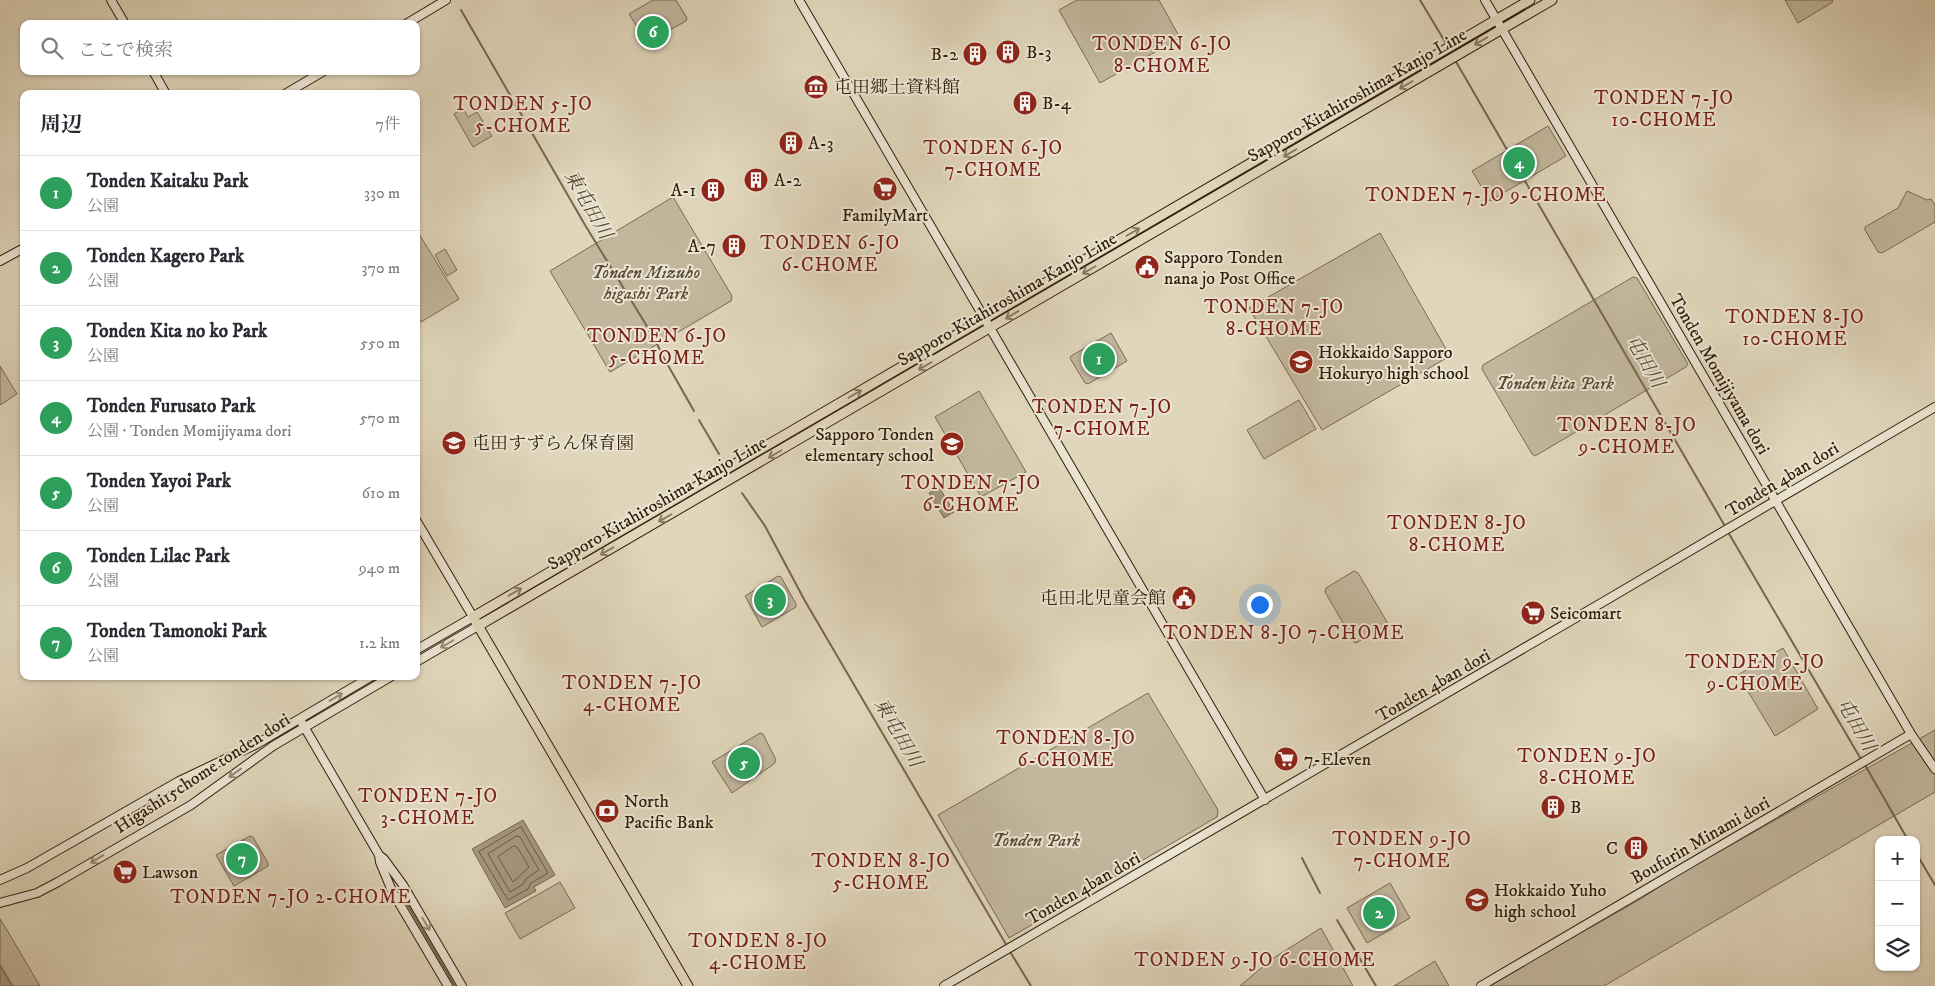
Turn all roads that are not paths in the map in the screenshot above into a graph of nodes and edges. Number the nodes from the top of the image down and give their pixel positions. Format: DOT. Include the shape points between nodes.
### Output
graph roads {
  1 [pos="111,0"];
  2 [pos="446,0"];
  3 [pos="799,0"];
  4 [pos="1485,0"];
  5 [pos="1530,0"];
  6 [pos="1552,0"];
  7 [pos="123,20"];
  8 [pos="413,20"];
  9 [pos="1496,20"];
  10 [pos="1502,29"];
  11 [pos="155,75"];
  12 [pos="317,75"];
  13 [pos="164,90"];
  14 [pos="292,90"];
  15 [pos="20,250"];
  16 [pos="0,261"];
  17 [pos="985,318"];
  18 [pos="991,328"];
  19 [pos="1935,407"];
  20 [pos="1776,500"];
  21 [pos="420,527"];
  22 [pos="473,617"];
  23 [pos="478,626"];
  24 [pos="420,648"];
  25 [pos="420,660"];
  26 [pos="365,680"];
  27 [pos="385,680"];
  28 [pos="300,719"];
  29 [pos="305,727"];
  30 [pos="1911,734"];
  31 [pos="1935,769"];
  32 [pos="1266,800"];
  33 [pos="379,855"];
  34 [pos="0,880"];
  35 [pos="0,903"];
  36 [pos="448,986"];
  37 [pos="462,986"];
  38 [pos="688,986"];
  39 [pos="944,986"];
  40 [pos="1481,986"];
  1 -- 7 [label="street"];
  2 -- 8 [label="street"];
  3 -- 17 [label="street"];
  4 -- 9 [label="street, Tonden Momijiyama dori"];
  5 -- 9 [label="main road, Sapporo Kitahiroshima Kanjo Line"];
  6 -- 10 [label="main road, Sapporo Kitahiroshima Kanjo Line"];
  9 -- 10 [label="street, Tonden Momijiyama dori"];
  17 -- 9 [label="main road, Sapporo Kitahiroshima Kanjo Line, one-way"];
  10 -- 18 [label="main road, Sapporo Kitahiroshima Kanjo Line, one-way"];
  10 -- 20 [label="street, Tonden Momijiyama dori"];
  11 -- 13 [label="street"];
  12 -- 14 [label="street"];
  15 -- 16 [label="street"];
  17 -- 18 [label="street"];
  22 -- 17 [label="main road, Sapporo Kitahiroshima Kanjo Line, one-way"];
  18 -- 23 [label="main road, Sapporo Kitahiroshima Kanjo Line, one-way"];
  18 -- 32 [label="street"];
  19 -- 20 [label="street, Tonden 4ban dori"];
  20 -- 30 [label="street, Tonden Momijiyama dori"];
  20 -- 32 [label="street, Tonden 4ban dori"];
  21 -- 22 [label="street"];
  22 -- 23 [label="main road"];
  22 -- 24 [label="street"];
  23 -- 25 [label="street, one-way"];
  23 -- 38 [label="main road"];
  28 -- 26 [label="street, Higashi15chome tonden dori, one-way"];
  27 -- 29 [label="street, Higashi15chome tonden dori"];
  28 -- 29 [label="street"];
  28 -- 34 [label="street, Higashi15chome tonden dori" via="179,781 27,868"];
  29 -- 33 [label="street"];
  29 -- 35 [label="street, Higashi15chome tonden dori, one-way" via="191,805 58,882 37,893"];
  30 -- 31 [label="street, Tonden Momijiyama dori"];
  30 -- 40 [label="street, Boufurin Minami dori"];
  32 -- 39 [label="street, Tonden 4ban dori"];
  33 -- 36 [label="street" via="392,891"];
  33 -- 37 [label="street, one-way" via="403,885"];
}
